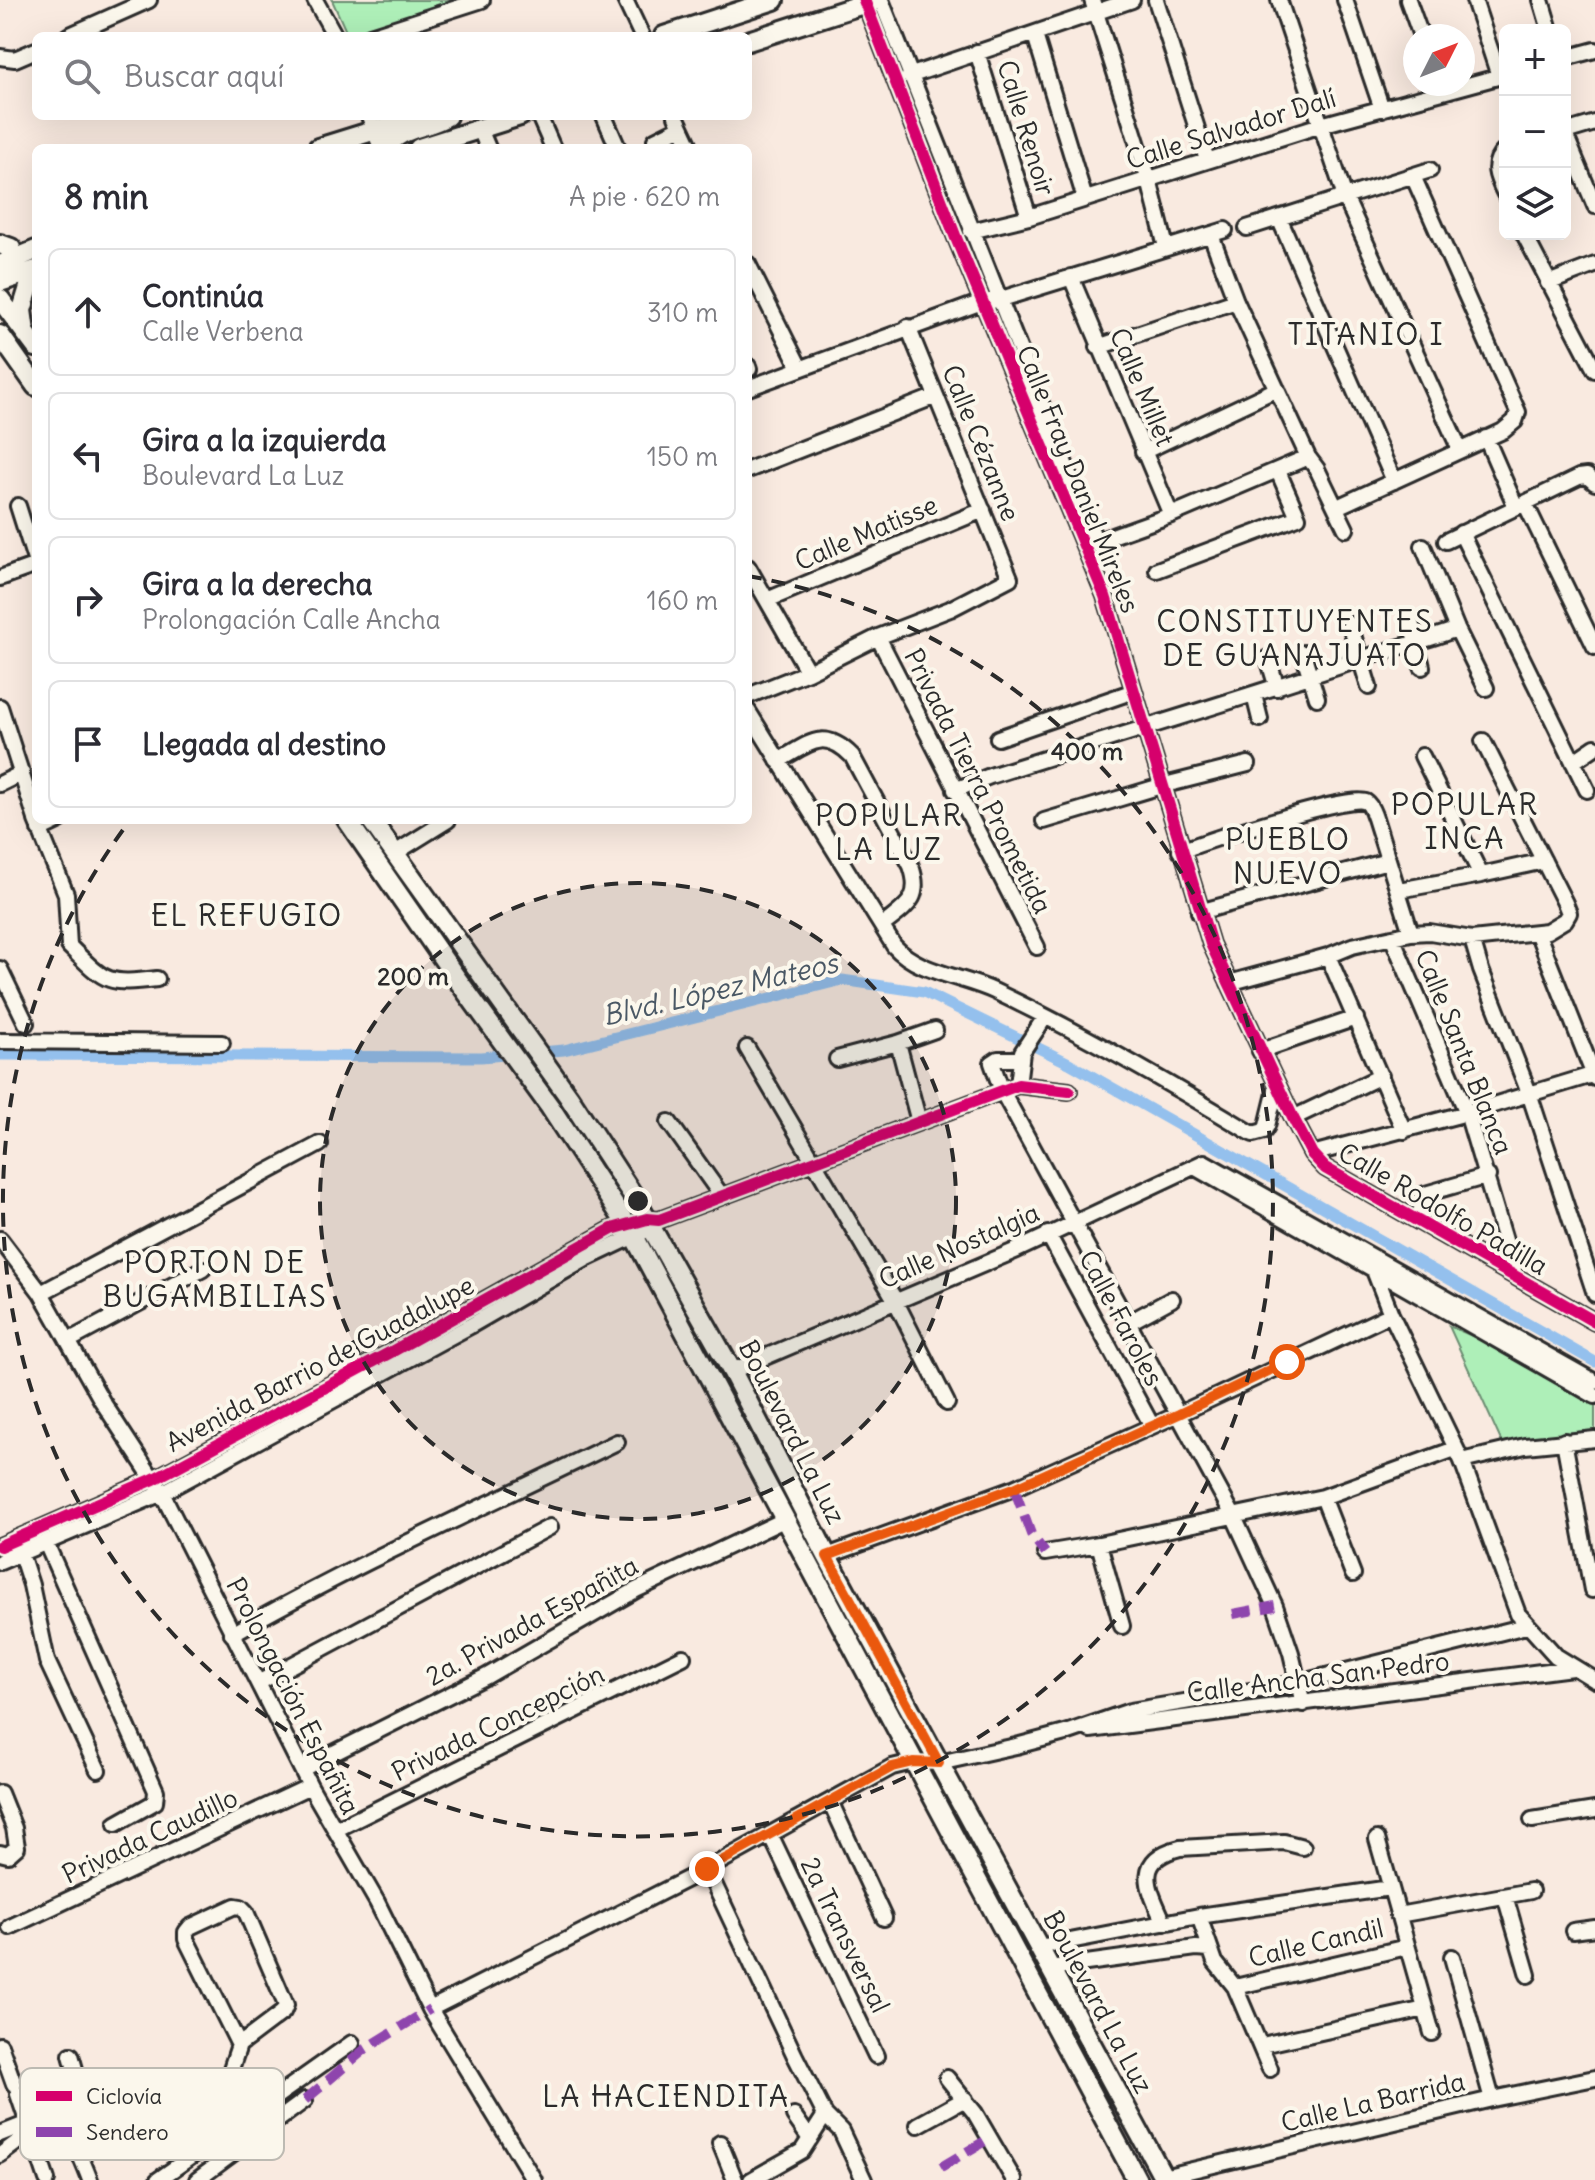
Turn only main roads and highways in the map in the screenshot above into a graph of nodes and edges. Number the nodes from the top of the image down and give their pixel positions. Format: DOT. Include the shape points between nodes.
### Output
graph roads {
  1 [pos="774,0"];
  2 [pos="845,0"];
  3 [pos="871,1"];
  4 [pos="676,32"];
  5 [pos="752,38"];
  6 [pos="752,40"];
  7 [pos="412,120"];
  8 [pos="441,120"];
  9 [pos="508,120"];
  10 [pos="378,136"];
  11 [pos="338,144"];
  12 [pos="433,144"];
  13 [pos="32,241"];
  14 [pos="4,248"];
  15 [pos="32,252"];
  16 [pos="0,265"];
  17 [pos="32,271"];
  18 [pos="32,279"];
  19 [pos="0,282"];
  20 [pos="0,299"];
  21 [pos="0,336"];
  22 [pos="31,340"];
  23 [pos="32,380"];
  24 [pos="350,824"];
  25 [pos="374,824"];
  26 [pos="569,1097"];
  27 [pos="550,1107"];
  28 [pos="1164,2178"];
  29 [pos="1137,2180"];
  1 -- 4 [label="main road"];
  2 -- 5 [label="main road"];
  3 -- 6 [label="main road"];
  7 -- 10 [label="main road"];
  8 -- 10 [label="main road"];
  9 -- 12 [label="main road"];
  10 -- 11 [label="main road"];
  13 -- 14 [label="main road"];
  15 -- 16 [label="main road"];
  17 -- 19 [label="main road"];
  18 -- 22 [label="main road" via="22,310"];
  20 -- 22 [label="main road"];
  21 -- 23 [label="main road"];
  24 -- 27 [label="main road, Boulevard La Luz"];
  25 -- 26 [label="main road, Boulevard La Luz"];
  26 -- 27 [label="main road"];
  26 -- 28 [label="main road, Boulevard La Luz" via="653,1222"];
  27 -- 29 [label="main road, Boulevard La Luz" via="631,1230"];
}
